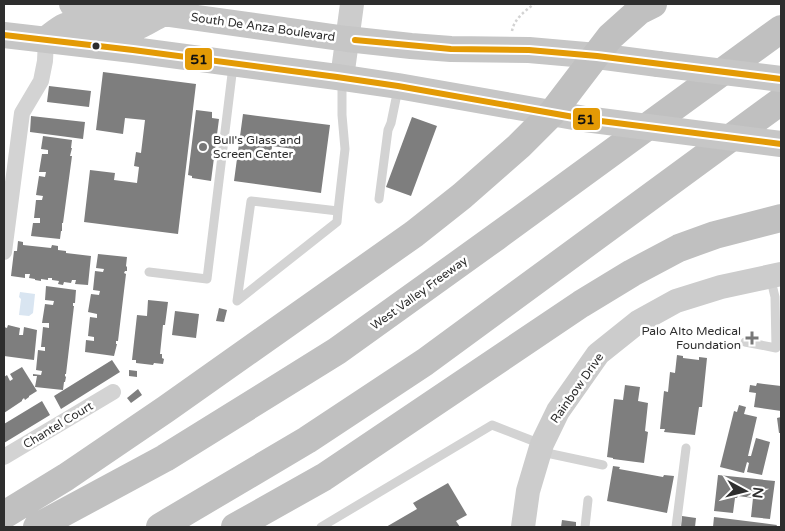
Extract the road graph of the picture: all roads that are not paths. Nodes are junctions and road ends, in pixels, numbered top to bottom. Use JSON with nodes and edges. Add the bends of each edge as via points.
{"nodes":[{"id":1,"x":74,"y":4,"type":"edge"},
{"id":2,"x":352,"y":4,"type":"edge"},
{"id":3,"x":653,"y":4,"type":"edge"},
{"id":4,"x":163,"y":14,"type":"junction"},
{"id":5,"x":781,"y":29,"type":"edge"},
{"id":6,"x":4,"y":37,"type":"edge"},
{"id":7,"x":347,"y":39,"type":"junction"},
{"id":8,"x":46,"y":40,"type":"junction"},
{"id":9,"x":597,"y":56,"type":"junction"},
{"id":10,"x":234,"y":64,"type":"junction"},
{"id":11,"x":342,"y":78,"type":"junction"},
{"id":12,"x":781,"y":79,"type":"edge"},
{"id":13,"x":398,"y":86,"type":"junction"},
{"id":14,"x":781,"y":101,"type":"edge"},
{"id":15,"x":552,"y":113,"type":"junction"},
{"id":16,"x":781,"y":144,"type":"edge"},
{"id":17,"x":379,"y":199,"type":"dead end"},
{"id":18,"x":338,"y":211,"type":"junction"},
{"id":19,"x":781,"y":218,"type":"edge"},
{"id":20,"x":4,"y":252,"type":"edge"},
{"id":21,"x":149,"y":272,"type":"dead end"},
{"id":22,"x":775,"y":275,"type":"edge"},
{"id":23,"x":745,"y":342,"type":"dead end"},
{"id":24,"x":113,"y":392,"type":"dead end"},
{"id":25,"x":540,"y":448,"type":"junction"},
{"id":26,"x":686,"y":448,"type":"dead end"},
{"id":27,"x":4,"y":458,"type":"edge"},
{"id":28,"x":603,"y":465,"type":"dead end"},
{"id":29,"x":588,"y":500,"type":"dead end"},
{"id":30,"x":4,"y":515,"type":"edge"},
{"id":31,"x":37,"y":527,"type":"edge"},
{"id":32,"x":160,"y":527,"type":"edge"},
{"id":33,"x":235,"y":527,"type":"edge"},
{"id":34,"x":322,"y":527,"type":"edge"},
{"id":35,"x":523,"y":527,"type":"edge"},
{"id":36,"x":585,"y":527,"type":"edge"},
{"id":37,"x":676,"y":527,"type":"edge"}],
"edges":[{"from":1,"to":4,"type":"main road","name":"South De Anza Boulevard"},
{"from":2,"to":7,"type":"street"},
{"from":3,"to":9,"type":"highway","via":[[610,37]]},
{"from":4,"to":7,"type":"main road","name":"South De Anza Boulevard"},
{"from":4,"to":8,"type":"main road","via":[[134,28],[75,23]]},
{"from":5,"to":31,"type":"highway","name":"West Valley Freeway","via":[[338,350],[165,458]]},
{"from":6,"to":8,"type":"main road"},
{"from":7,"to":9,"type":"main road","name":"South De Anza Boulevard","via":[[451,49],[505,49]]},
{"from":7,"to":11,"type":"street"},
{"from":8,"to":10,"type":"main road"},
{"from":8,"to":20,"type":"street","via":[[41,81],[22,113]]},
{"from":9,"to":12,"type":"main road","name":"South De Anza Boulevard","bridge":true},
{"from":9,"to":15,"type":"highway"},
{"from":10,"to":11,"type":"main road"},
{"from":10,"to":21,"type":"lane","via":[[206,279]]},
{"from":11,"to":13,"type":"main road"},
{"from":11,"to":18,"type":"lane","via":[[346,150]]},
{"from":13,"to":15,"type":"main road"},
{"from":13,"to":17,"type":"lane","via":[[388,130]]},
{"from":14,"to":32,"type":"highway","via":[[425,362],[307,440]]},
{"from":15,"to":16,"type":"main road","bridge":true},
{"from":15,"to":30,"type":"highway","via":[[462,196],[414,234],[143,425]]},
{"from":18,"to":18,"type":"lane","via":[[337,222],[237,301],[251,201]]},
{"from":19,"to":33,"type":"highway","via":[[679,248],[632,273],[324,477]]},
{"from":22,"to":23,"type":"lane","via":[[776,348]]},
{"from":22,"to":25,"type":"street","name":"Rainbow Drive","via":[[676,301],[638,322],[598,354],[558,411]]},
{"from":24,"to":27,"type":"street","name":"Chantel Court"},
{"from":25,"to":28,"type":"lane"},
{"from":25,"to":34,"type":"lane","via":[[492,425]]},
{"from":25,"to":35,"type":"street","name":"Rainbow Drive","via":[[528,491]]},
{"from":26,"to":37,"type":"lane"},
{"from":29,"to":36,"type":"lane"}]}
